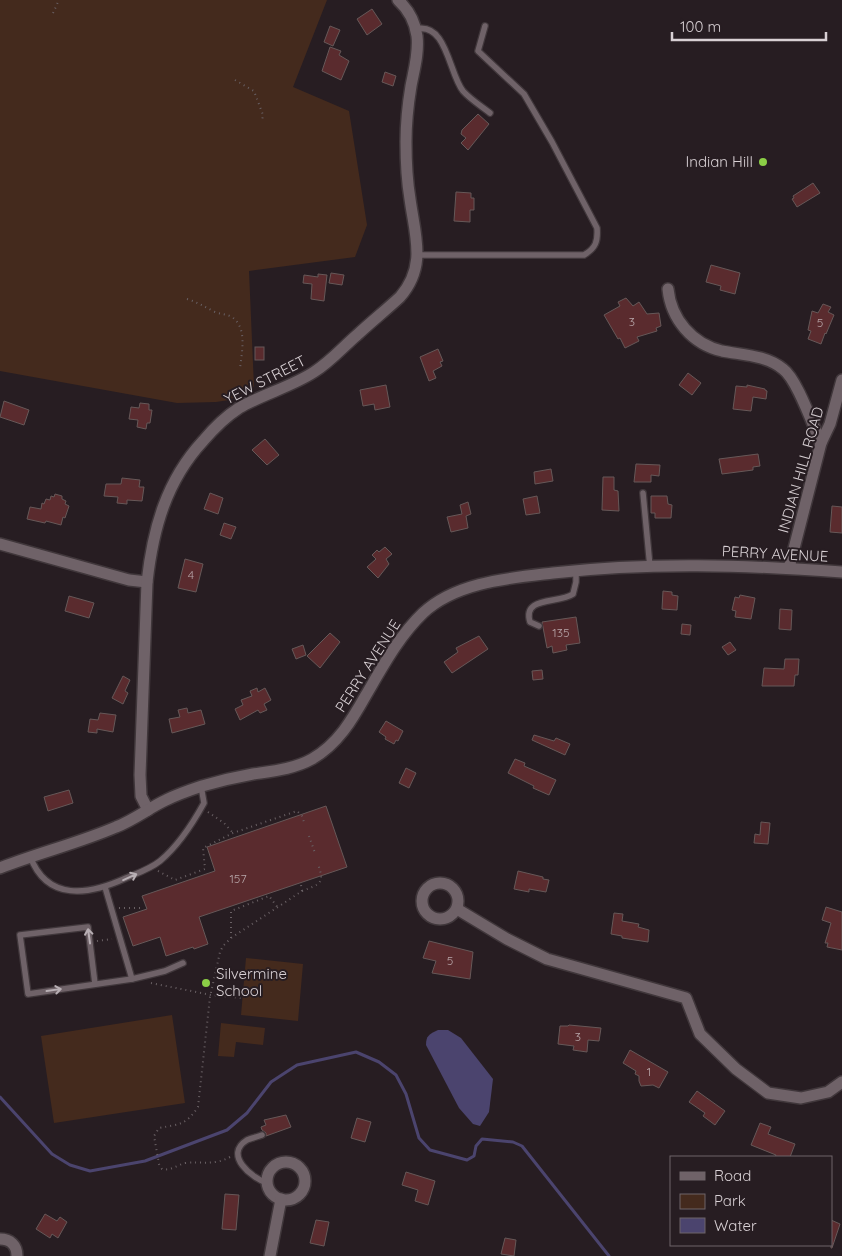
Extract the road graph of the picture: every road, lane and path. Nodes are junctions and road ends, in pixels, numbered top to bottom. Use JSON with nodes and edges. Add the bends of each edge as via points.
{"nodes":[{"id":1,"x":59,"y":0,"type":"edge"},
{"id":2,"x":398,"y":0,"type":"edge"},
{"id":3,"x":53,"y":13,"type":"dead end"},
{"id":4,"x":485,"y":26,"type":"dead end"},
{"id":5,"x":416,"y":29,"type":"junction"},
{"id":6,"x":235,"y":80,"type":"dead end"},
{"id":7,"x":490,"y":113,"type":"dead end"},
{"id":8,"x":262,"y":121,"type":"dead end"},
{"id":9,"x":418,"y":255,"type":"junction"},
{"id":10,"x":668,"y":289,"type":"dead end"},
{"id":11,"x":187,"y":299,"type":"dead end"},
{"id":12,"x":240,"y":370,"type":"dead end"},
{"id":13,"x":842,"y":380,"type":"edge"},
{"id":14,"x":821,"y":443,"type":"junction"},
{"id":15,"x":643,"y":493,"type":"dead end"},
{"id":16,"x":0,"y":544,"type":"edge"},
{"id":17,"x":650,"y":567,"type":"junction"},
{"id":18,"x":789,"y":568,"type":"junction"},
{"id":19,"x":576,"y":571,"type":"junction"},
{"id":20,"x":842,"y":572,"type":"edge"},
{"id":21,"x":147,"y":582,"type":"junction"},
{"id":22,"x":539,"y":626,"type":"dead end"},
{"id":23,"x":201,"y":786,"type":"junction"},
{"id":24,"x":148,"y":810,"type":"junction"},
{"id":25,"x":209,"y":813,"type":"dead end"},
{"id":26,"x":305,"y":825,"type":"dead end"},
{"id":27,"x":233,"y":833,"type":"junction"},
{"id":28,"x":309,"y":836,"type":"dead end"},
{"id":29,"x":315,"y":853,"type":"dead end"},
{"id":30,"x":30,"y":856,"type":"junction"},
{"id":31,"x":318,"y":864,"type":"dead end"},
{"id":32,"x":151,"y":867,"type":"junction"},
{"id":33,"x":0,"y":868,"type":"edge"},
{"id":34,"x":301,"y":885,"type":"dead end"},
{"id":35,"x":105,"y":887,"type":"junction"},
{"id":36,"x":302,"y":891,"type":"junction"},
{"id":37,"x":111,"y":908,"type":"junction"},
{"id":38,"x":142,"y":908,"type":"dead end"},
{"id":39,"x":278,"y":908,"type":"junction"},
{"id":40,"x":457,"y":909,"type":"dead end"},
{"id":41,"x":231,"y":938,"type":"junction"},
{"id":42,"x":183,"y":963,"type":"dead end"},
{"id":43,"x":132,"y":979,"type":"junction"},
{"id":44,"x":150,"y":982,"type":"dead end"},
{"id":45,"x":95,"y":984,"type":"junction"},
{"id":46,"x":211,"y":995,"type":"junction"},
{"id":47,"x":242,"y":998,"type":"dead end"},
{"id":48,"x":842,"y":1082,"type":"edge"},
{"id":49,"x":262,"y":1135,"type":"dead end"},
{"id":50,"x":239,"y":1153,"type":"junction"},
{"id":51,"x":267,"y":1183,"type":"junction"},
{"id":52,"x":280,"y":1199,"type":"junction"},
{"id":53,"x":0,"y":1239,"type":"edge"},
{"id":54,"x":17,"y":1256,"type":"edge"},
{"id":55,"x":270,"y":1256,"type":"edge"}],
"edges":[{"from":1,"to":3,"type":"path"},
{"from":2,"to":5,"type":"street","name":"YEW STREET","via":[[410,13]]},
{"from":4,"to":9,"type":"lane","via":[[478,51],[524,94],[597,228],[598,239],[593,249],[584,255]]},
{"from":5,"to":7,"type":"lane","via":[[424,27],[436,35],[462,90]]},
{"from":5,"to":9,"type":"street","name":"YEW STREET","via":[[417,51],[406,141],[407,180]]},
{"from":6,"to":8,"type":"path","via":[[254,91],[263,115]]},
{"from":9,"to":21,"type":"street","name":"YEW STREET","via":[[412,280],[400,297],[327,363],[233,413],[192,453],[175,478],[162,508]]},
{"from":10,"to":14,"type":"street","via":[[669,303],[687,331],[720,350],[771,361],[785,370]]},
{"from":11,"to":12,"type":"path","via":[[236,320],[242,342]]},
{"from":13,"to":14,"type":"street","name":"INDIAN HILL ROAD","via":[[830,424]]},
{"from":14,"to":18,"type":"street","name":"INDIAN HILL ROAD"},
{"from":15,"to":17,"type":"lane"},
{"from":16,"to":21,"type":"street","via":[[129,580]]},
{"from":17,"to":18,"type":"street","name":"PERRY AVENUE"},
{"from":17,"to":19,"type":"street","name":"PERRY AVENUE"},
{"from":18,"to":20,"type":"street","name":"PERRY AVENUE"},
{"from":19,"to":22,"type":"lane","via":[[573,594],[531,607],[528,612],[530,622]]},
{"from":19,"to":23,"type":"street","name":"PERRY AVENUE","via":[[484,584],[440,600],[422,614],[401,638],[345,730],[325,751],[292,768]]},
{"from":21,"to":24,"type":"street","name":"YEW STREET","via":[[140,775],[141,796]]},
{"from":23,"to":24,"type":"street","name":"PERRY AVENUE"},
{"from":23,"to":32,"type":"lane","via":[[204,799],[200,809],[172,848]]},
{"from":24,"to":30,"type":"street","name":"PERRY AVENUE","via":[[115,828]]},
{"from":25,"to":27,"type":"path"},
{"from":26,"to":27,"type":"path","via":[[297,811]]},
{"from":27,"to":32,"type":"path","via":[[203,848],[205,869],[175,880]]},
{"from":28,"to":29,"type":"path"},
{"from":30,"to":33,"type":"street","name":"PERRY AVENUE"},
{"from":30,"to":35,"type":"lane","via":[[41,877],[57,888],[79,891]]},
{"from":31,"to":36,"type":"path","via":[[321,881]]},
{"from":35,"to":32,"type":"lane","one_way":true},
{"from":34,"to":36,"type":"path"},
{"from":35,"to":37,"type":"lane"},
{"from":36,"to":39,"type":"path"},
{"from":37,"to":38,"type":"path"},
{"from":37,"to":43,"type":"lane"},
{"from":39,"to":41,"type":"path"},
{"from":39,"to":41,"type":"path","via":[[269,896],[231,911]]},
{"from":40,"to":48,"type":"street","via":[[547,959],[686,998],[700,1034],[768,1094],[801,1098],[828,1092]]},
{"from":41,"to":46,"type":"path","via":[[220,952]]},
{"from":42,"to":43,"type":"lane"},
{"from":43,"to":45,"type":"lane"},
{"from":44,"to":46,"type":"path"},
{"from":45,"to":45,"type":"lane","one_way":true,"via":[[88,927],[20,936],[28,994]]},
{"from":46,"to":47,"type":"path"},
{"from":46,"to":50,"type":"path","via":[[198,1107],[190,1120],[159,1128],[154,1141],[159,1164],[166,1170],[186,1163],[220,1163]]},
{"from":49,"to":50,"type":"lane","via":[[247,1140]]},
{"from":50,"to":51,"type":"lane","via":[[247,1172]]},
{"from":51,"to":52,"type":"street","via":[[271,1193]]},
{"from":51,"to":52,"type":"street","via":[[270,1171],[280,1163],[293,1164],[302,1172],[304,1184],[298,1195]]},
{"from":52,"to":55,"type":"street"},
{"from":53,"to":54,"type":"street","via":[[12,1243]]}]}
